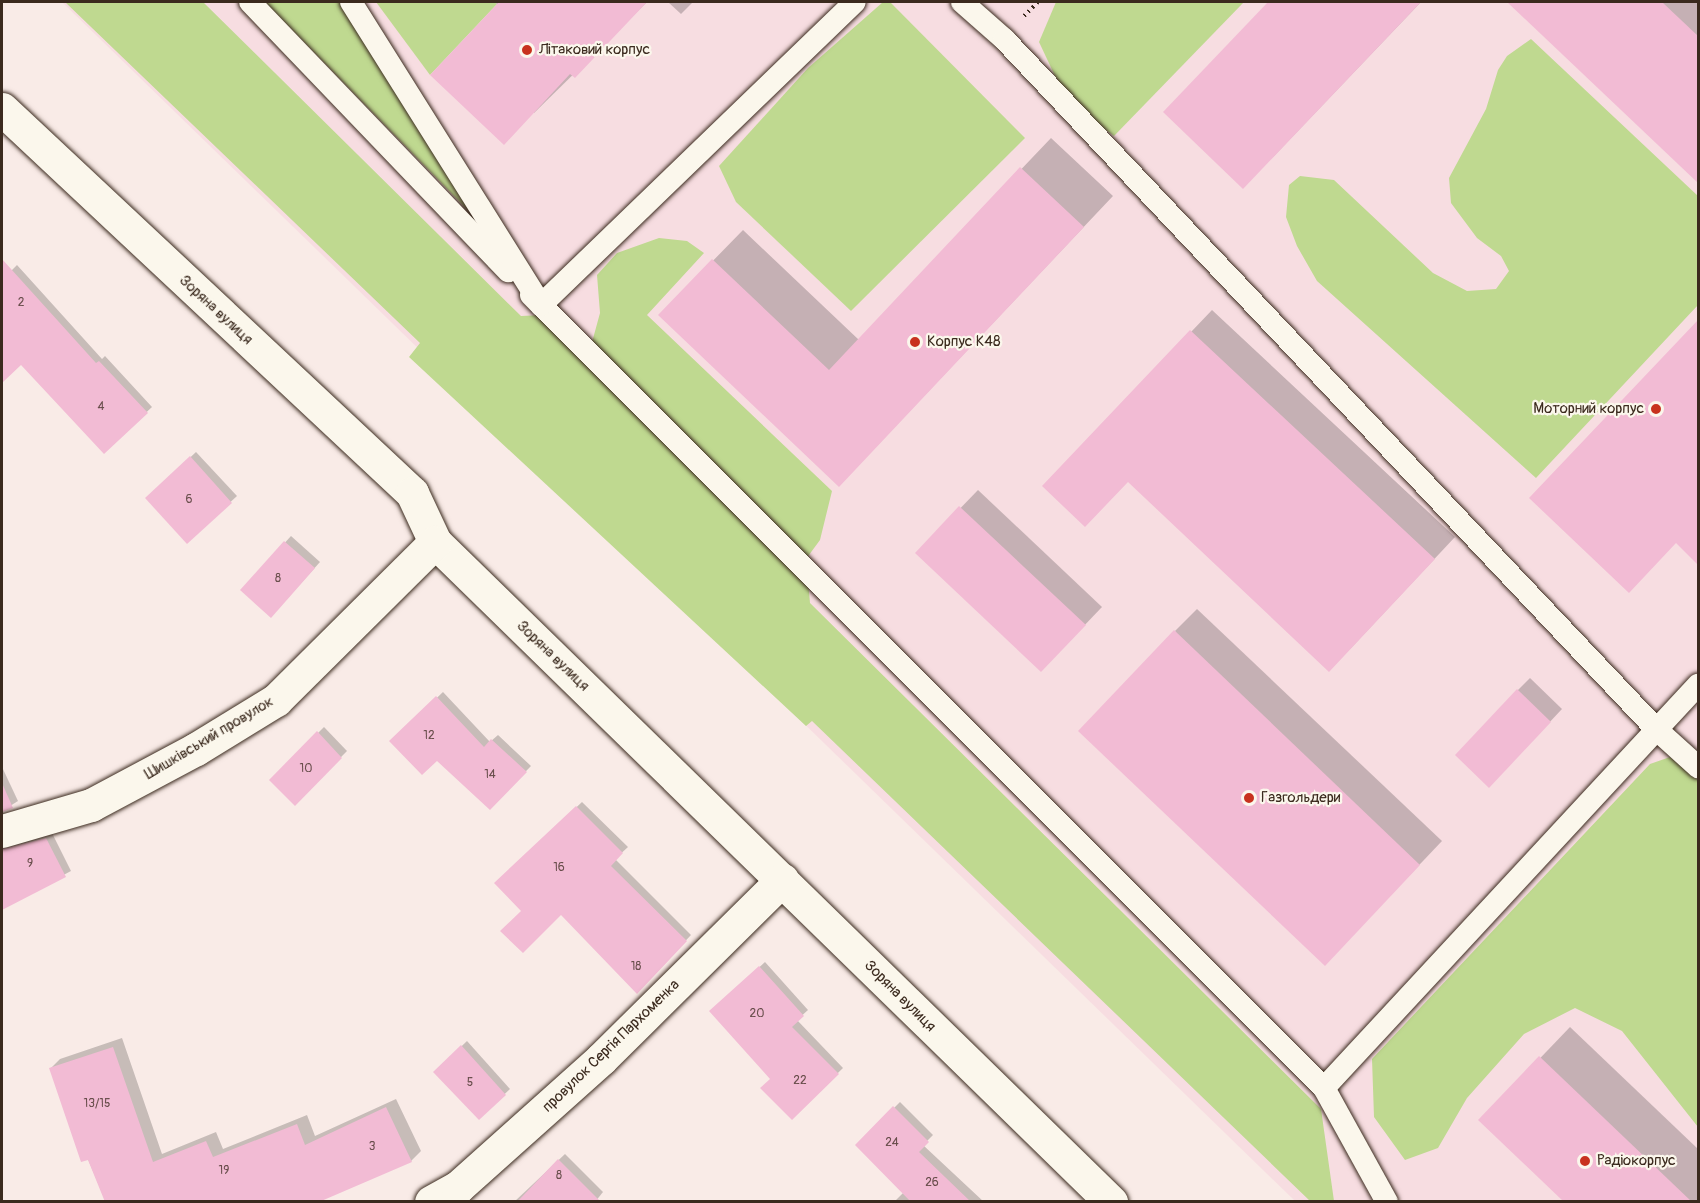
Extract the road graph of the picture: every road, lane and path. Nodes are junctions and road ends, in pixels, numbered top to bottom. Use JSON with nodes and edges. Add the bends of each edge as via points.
{"nodes":[{"id":1,"x":250,"y":2,"type":"edge"},
{"id":2,"x":351,"y":2,"type":"edge"},
{"id":3,"x":855,"y":2,"type":"edge"},
{"id":4,"x":962,"y":2,"type":"edge"},
{"id":5,"x":2,"y":109,"type":"edge"},
{"id":6,"x":541,"y":305,"type":"junction"},
{"id":7,"x":435,"y":542,"type":"junction"},
{"id":8,"x":1698,"y":685,"type":"edge"},
{"id":9,"x":1656,"y":729,"type":"junction"},
{"id":10,"x":1698,"y":767,"type":"edge"},
{"id":11,"x":2,"y":831,"type":"edge"},
{"id":12,"x":782,"y":880,"type":"junction"},
{"id":13,"x":1324,"y":1088,"type":"junction"},
{"id":14,"x":431,"y":1202,"type":"edge"},
{"id":15,"x":1111,"y":1202,"type":"edge"},
{"id":16,"x":1387,"y":1202,"type":"edge"}],
"edges":[{"from":1,"to":6,"type":"lane"},
{"from":2,"to":6,"type":"lane"},
{"from":3,"to":6,"type":"lane"},
{"from":4,"to":9,"type":"lane","via":[[1004,39]]},
{"from":5,"to":7,"type":"street","name":"Зоряна вулиця","via":[[412,493]]},
{"from":6,"to":13,"type":"lane"},
{"from":7,"to":11,"type":"street","name":"Шишківський провулок","via":[[276,700],[196,749],[91,805]]},
{"from":7,"to":12,"type":"street","name":"Зоряна вулиця"},
{"from":8,"to":9,"type":"lane"},
{"from":9,"to":10,"type":"lane"},
{"from":9,"to":13,"type":"lane"},
{"from":12,"to":14,"type":"street","name":"провулок Сергія Пархоменка","via":[[601,1059],[458,1187]]},
{"from":12,"to":15,"type":"street","name":"Зоряна вулиця"},
{"from":13,"to":16,"type":"lane"}]}
